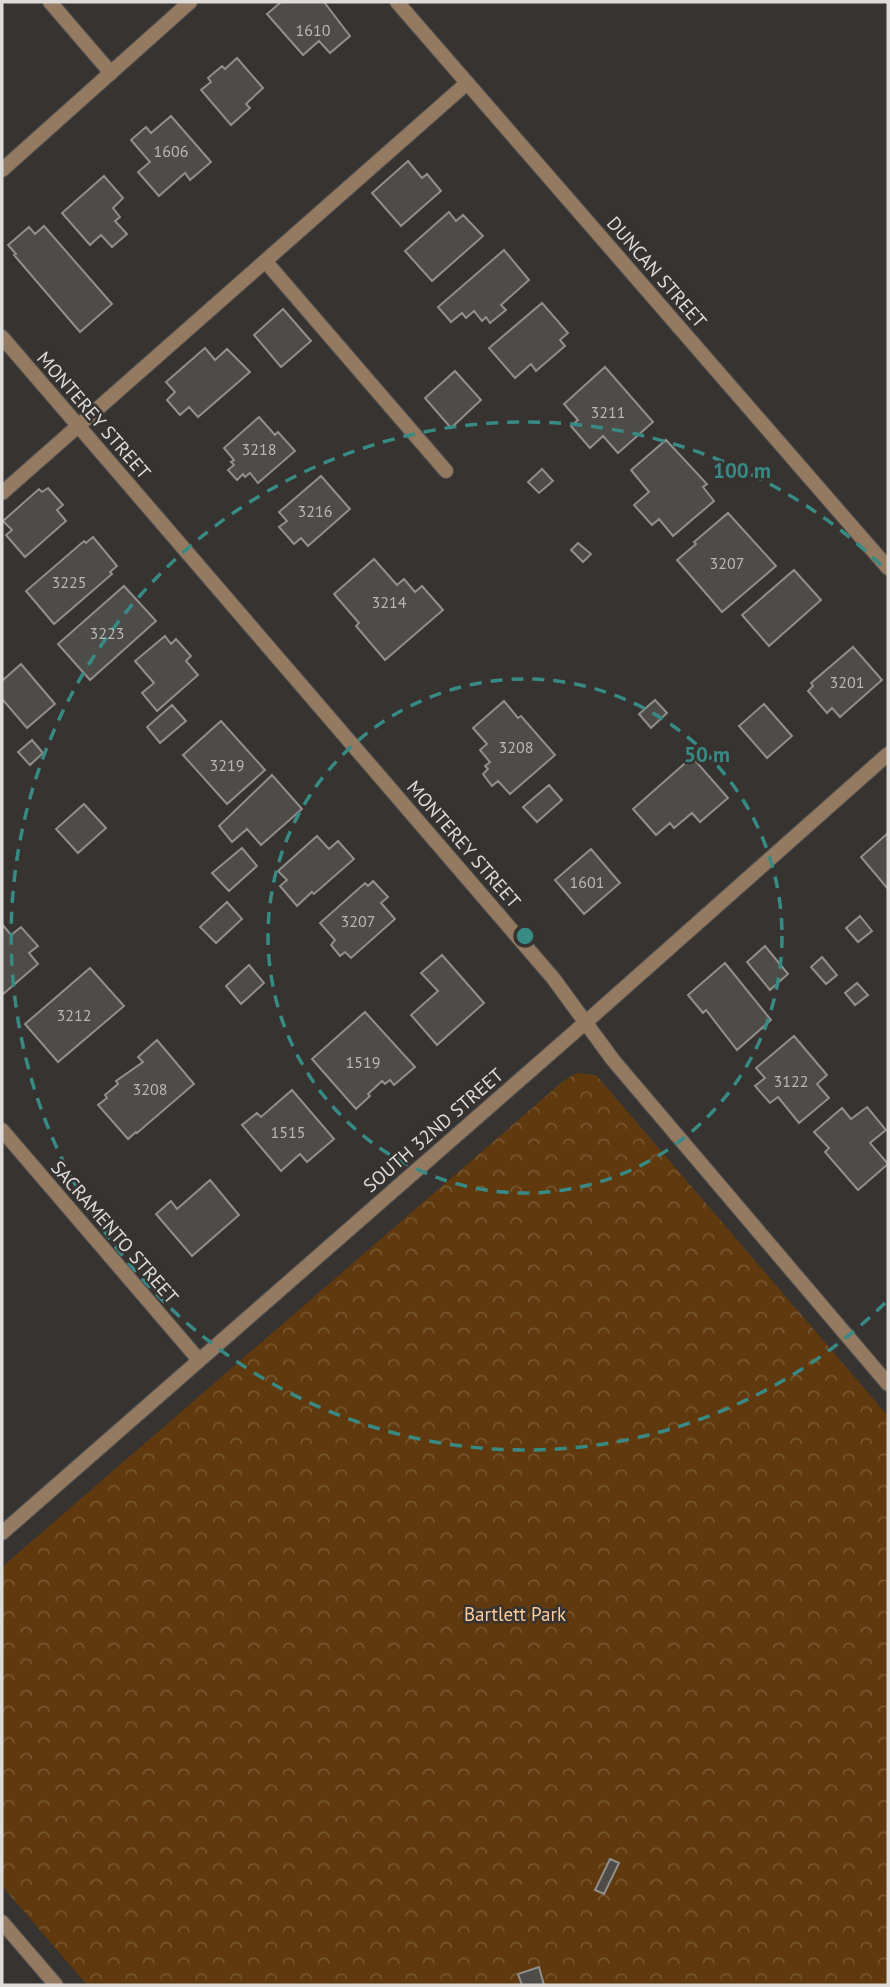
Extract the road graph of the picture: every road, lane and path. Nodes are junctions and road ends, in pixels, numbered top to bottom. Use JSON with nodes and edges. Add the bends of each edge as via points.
{"nodes":[{"id":1,"x":50,"y":2,"type":"edge"},
{"id":2,"x":190,"y":2,"type":"edge"},
{"id":3,"x":397,"y":2,"type":"edge"},
{"id":4,"x":111,"y":73,"type":"junction"},
{"id":5,"x":467,"y":83,"type":"junction"},
{"id":6,"x":2,"y":170,"type":"edge"},
{"id":7,"x":266,"y":262,"type":"junction"},
{"id":8,"x":2,"y":337,"type":"edge"},
{"id":9,"x":78,"y":425,"type":"junction"},
{"id":10,"x":446,"y":471,"type":"dead end"},
{"id":11,"x":2,"y":493,"type":"edge"},
{"id":12,"x":888,"y":568,"type":"edge"},
{"id":13,"x":888,"y":754,"type":"edge"},
{"id":14,"x":586,"y":1022,"type":"junction"},
{"id":15,"x":2,"y":1129,"type":"edge"},
{"id":16,"x":199,"y":1360,"type":"junction"},
{"id":17,"x":888,"y":1384,"type":"edge"},
{"id":18,"x":2,"y":1532,"type":"edge"},
{"id":19,"x":2,"y":1922,"type":"edge"},
{"id":20,"x":56,"y":1985,"type":"edge"}],
"edges":[{"from":1,"to":4,"type":"street"},
{"from":2,"to":4,"type":"street"},
{"from":3,"to":5,"type":"street","name":"DUNCAN STREET"},
{"from":4,"to":6,"type":"street"},
{"from":5,"to":7,"type":"street"},
{"from":5,"to":12,"type":"street","name":"DUNCAN STREET"},
{"from":7,"to":9,"type":"street"},
{"from":7,"to":10,"type":"street"},
{"from":8,"to":9,"type":"street","name":"MONTEREY STREET"},
{"from":9,"to":11,"type":"street"},
{"from":9,"to":14,"type":"street","name":"MONTEREY STREET"},
{"from":13,"to":14,"type":"street","name":"SOUTH 32ND STREET"},
{"from":14,"to":16,"type":"street","name":"SOUTH 32ND STREET"},
{"from":14,"to":17,"type":"street","name":"MONTEREY STREET","via":[[613,1060]]},
{"from":15,"to":16,"type":"street","name":"SACRAMENTO STREET"},
{"from":16,"to":18,"type":"street","name":"SOUTH 32ND STREET"},
{"from":19,"to":20,"type":"street"}]}
